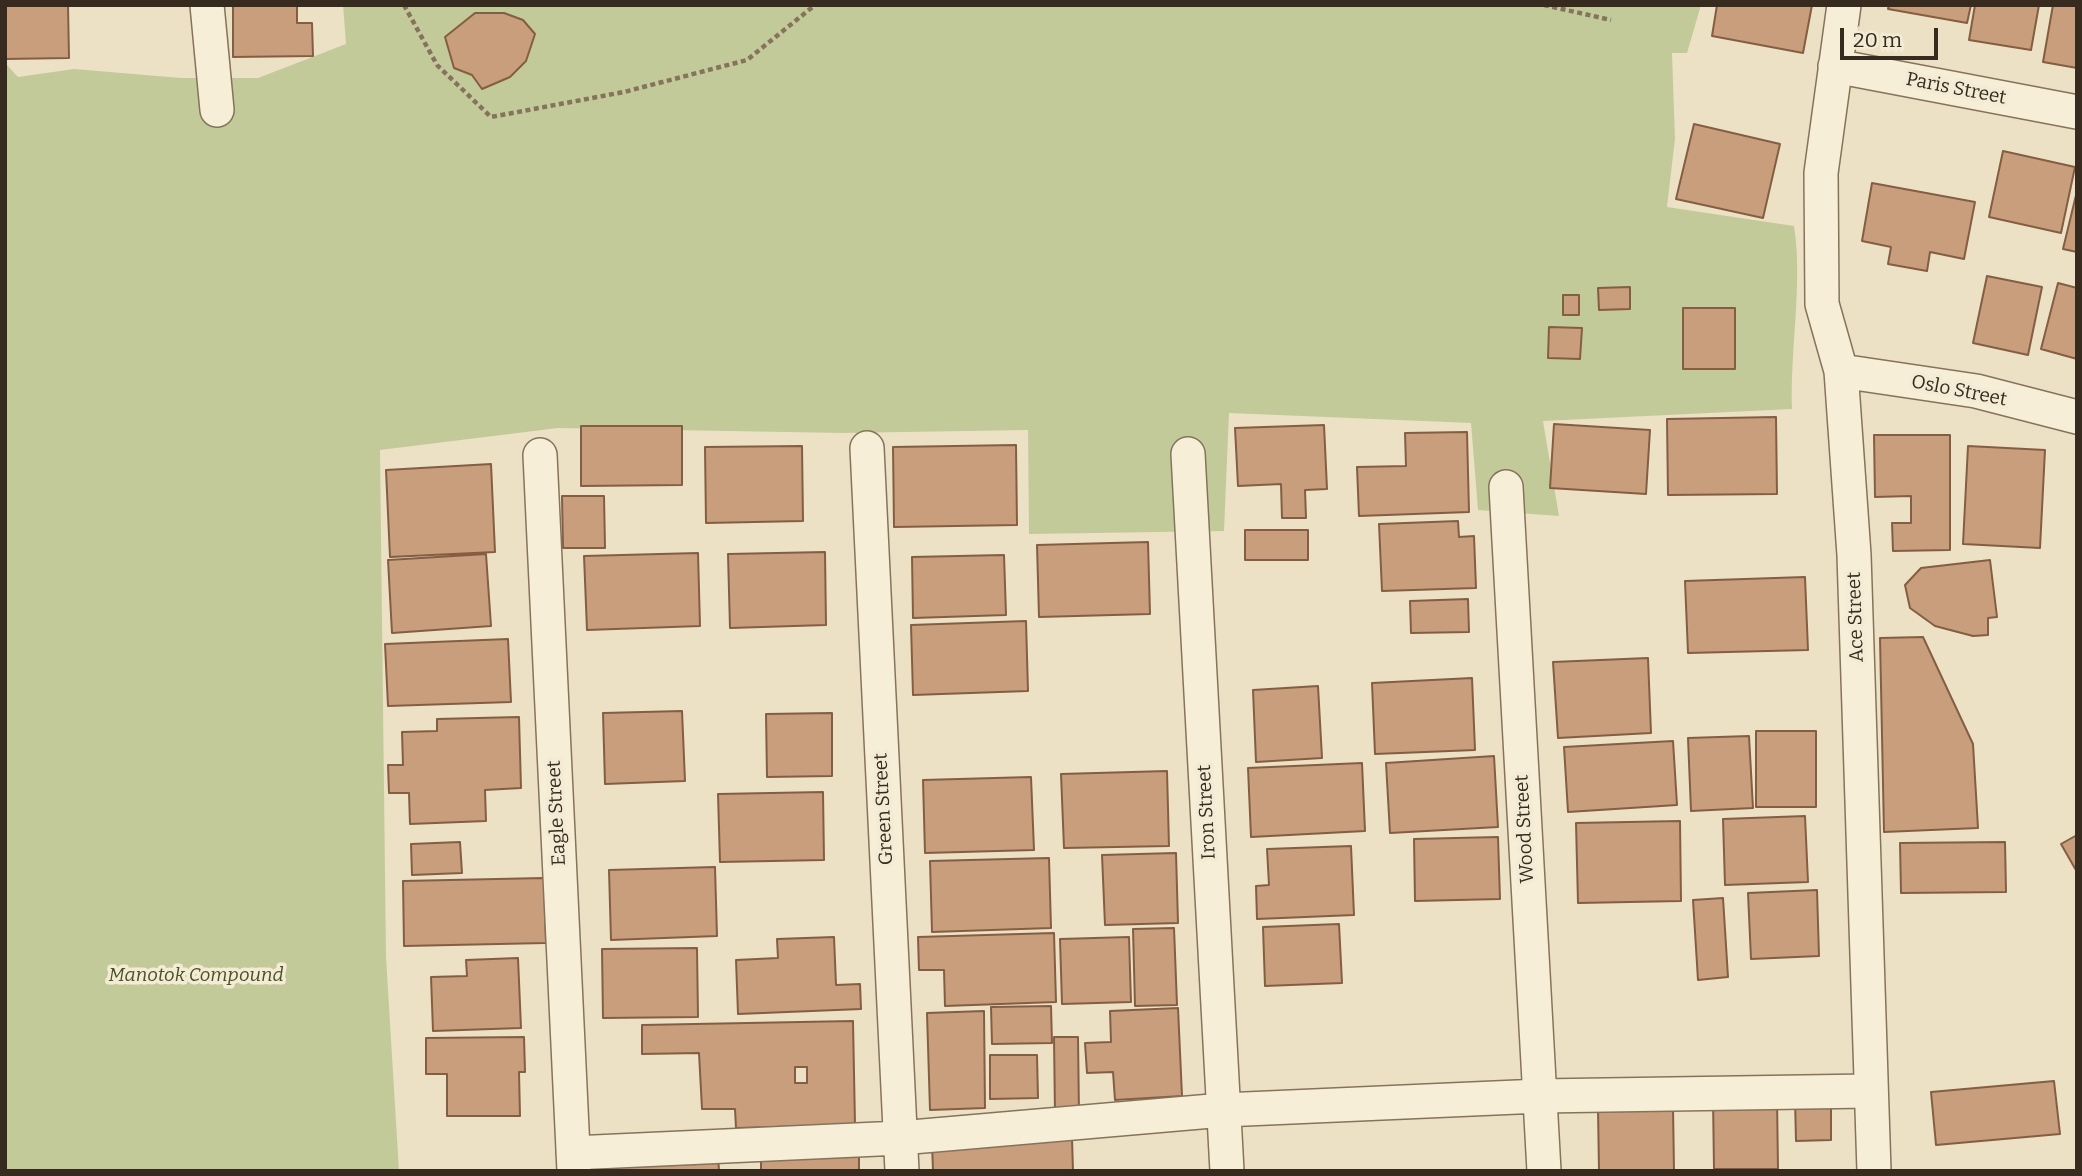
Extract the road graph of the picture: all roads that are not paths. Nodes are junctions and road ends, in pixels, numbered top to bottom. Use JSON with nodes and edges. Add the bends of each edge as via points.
{"nodes":[{"id":1,"x":207,"y":5,"type":"edge"},
{"id":2,"x":1844,"y":5,"type":"edge"},
{"id":3,"x":1835,"y":66,"type":"junction"},
{"id":4,"x":217,"y":110,"type":"dead end"},
{"id":5,"x":2077,"y":112,"type":"edge"},
{"id":6,"x":1841,"y":370,"type":"junction"},
{"id":7,"x":2077,"y":417,"type":"edge"},
{"id":8,"x":867,"y":448,"type":"dead end"},
{"id":9,"x":1188,"y":454,"type":"dead end"},
{"id":10,"x":540,"y":455,"type":"dead end"},
{"id":11,"x":1506,"y":487,"type":"dead end"},
{"id":12,"x":1869,"y":1091,"type":"junction"},
{"id":13,"x":1540,"y":1096,"type":"junction"},
{"id":14,"x":1223,"y":1110,"type":"junction"},
{"id":15,"x":901,"y":1155,"type":"edge"},
{"id":16,"x":573,"y":1162,"type":"edge"},
{"id":17,"x":1227,"y":1171,"type":"edge"},
{"id":18,"x":1544,"y":1171,"type":"edge"},
{"id":19,"x":1874,"y":1171,"type":"edge"}],
"edges":[{"from":1,"to":4,"type":"street"},
{"from":2,"to":3,"type":"street","name":"Ace Street"},
{"from":3,"to":5,"type":"street","name":"Paris Street"},
{"from":3,"to":6,"type":"street","name":"Ace Street","via":[[1822,173],[1822,304]]},
{"from":6,"to":7,"type":"street","name":"Oslo Street","via":[[1976,391]]},
{"from":6,"to":12,"type":"street","name":"Ace Street","via":[[1861,739]]},
{"from":8,"to":15,"type":"street","name":"Green Street"},
{"from":9,"to":14,"type":"street","name":"Iron Street"},
{"from":10,"to":16,"type":"street","name":"Eagle Street"},
{"from":11,"to":13,"type":"street","name":"Wood Street"},
{"from":12,"to":13,"type":"street"},
{"from":12,"to":19,"type":"street","name":"Ace Street"},
{"from":13,"to":14,"type":"street"},
{"from":13,"to":18,"type":"street","name":"Wood Street"},
{"from":14,"to":15,"type":"street"},
{"from":14,"to":17,"type":"street","name":"Iron Street"},
{"from":15,"to":16,"type":"street"}]}
